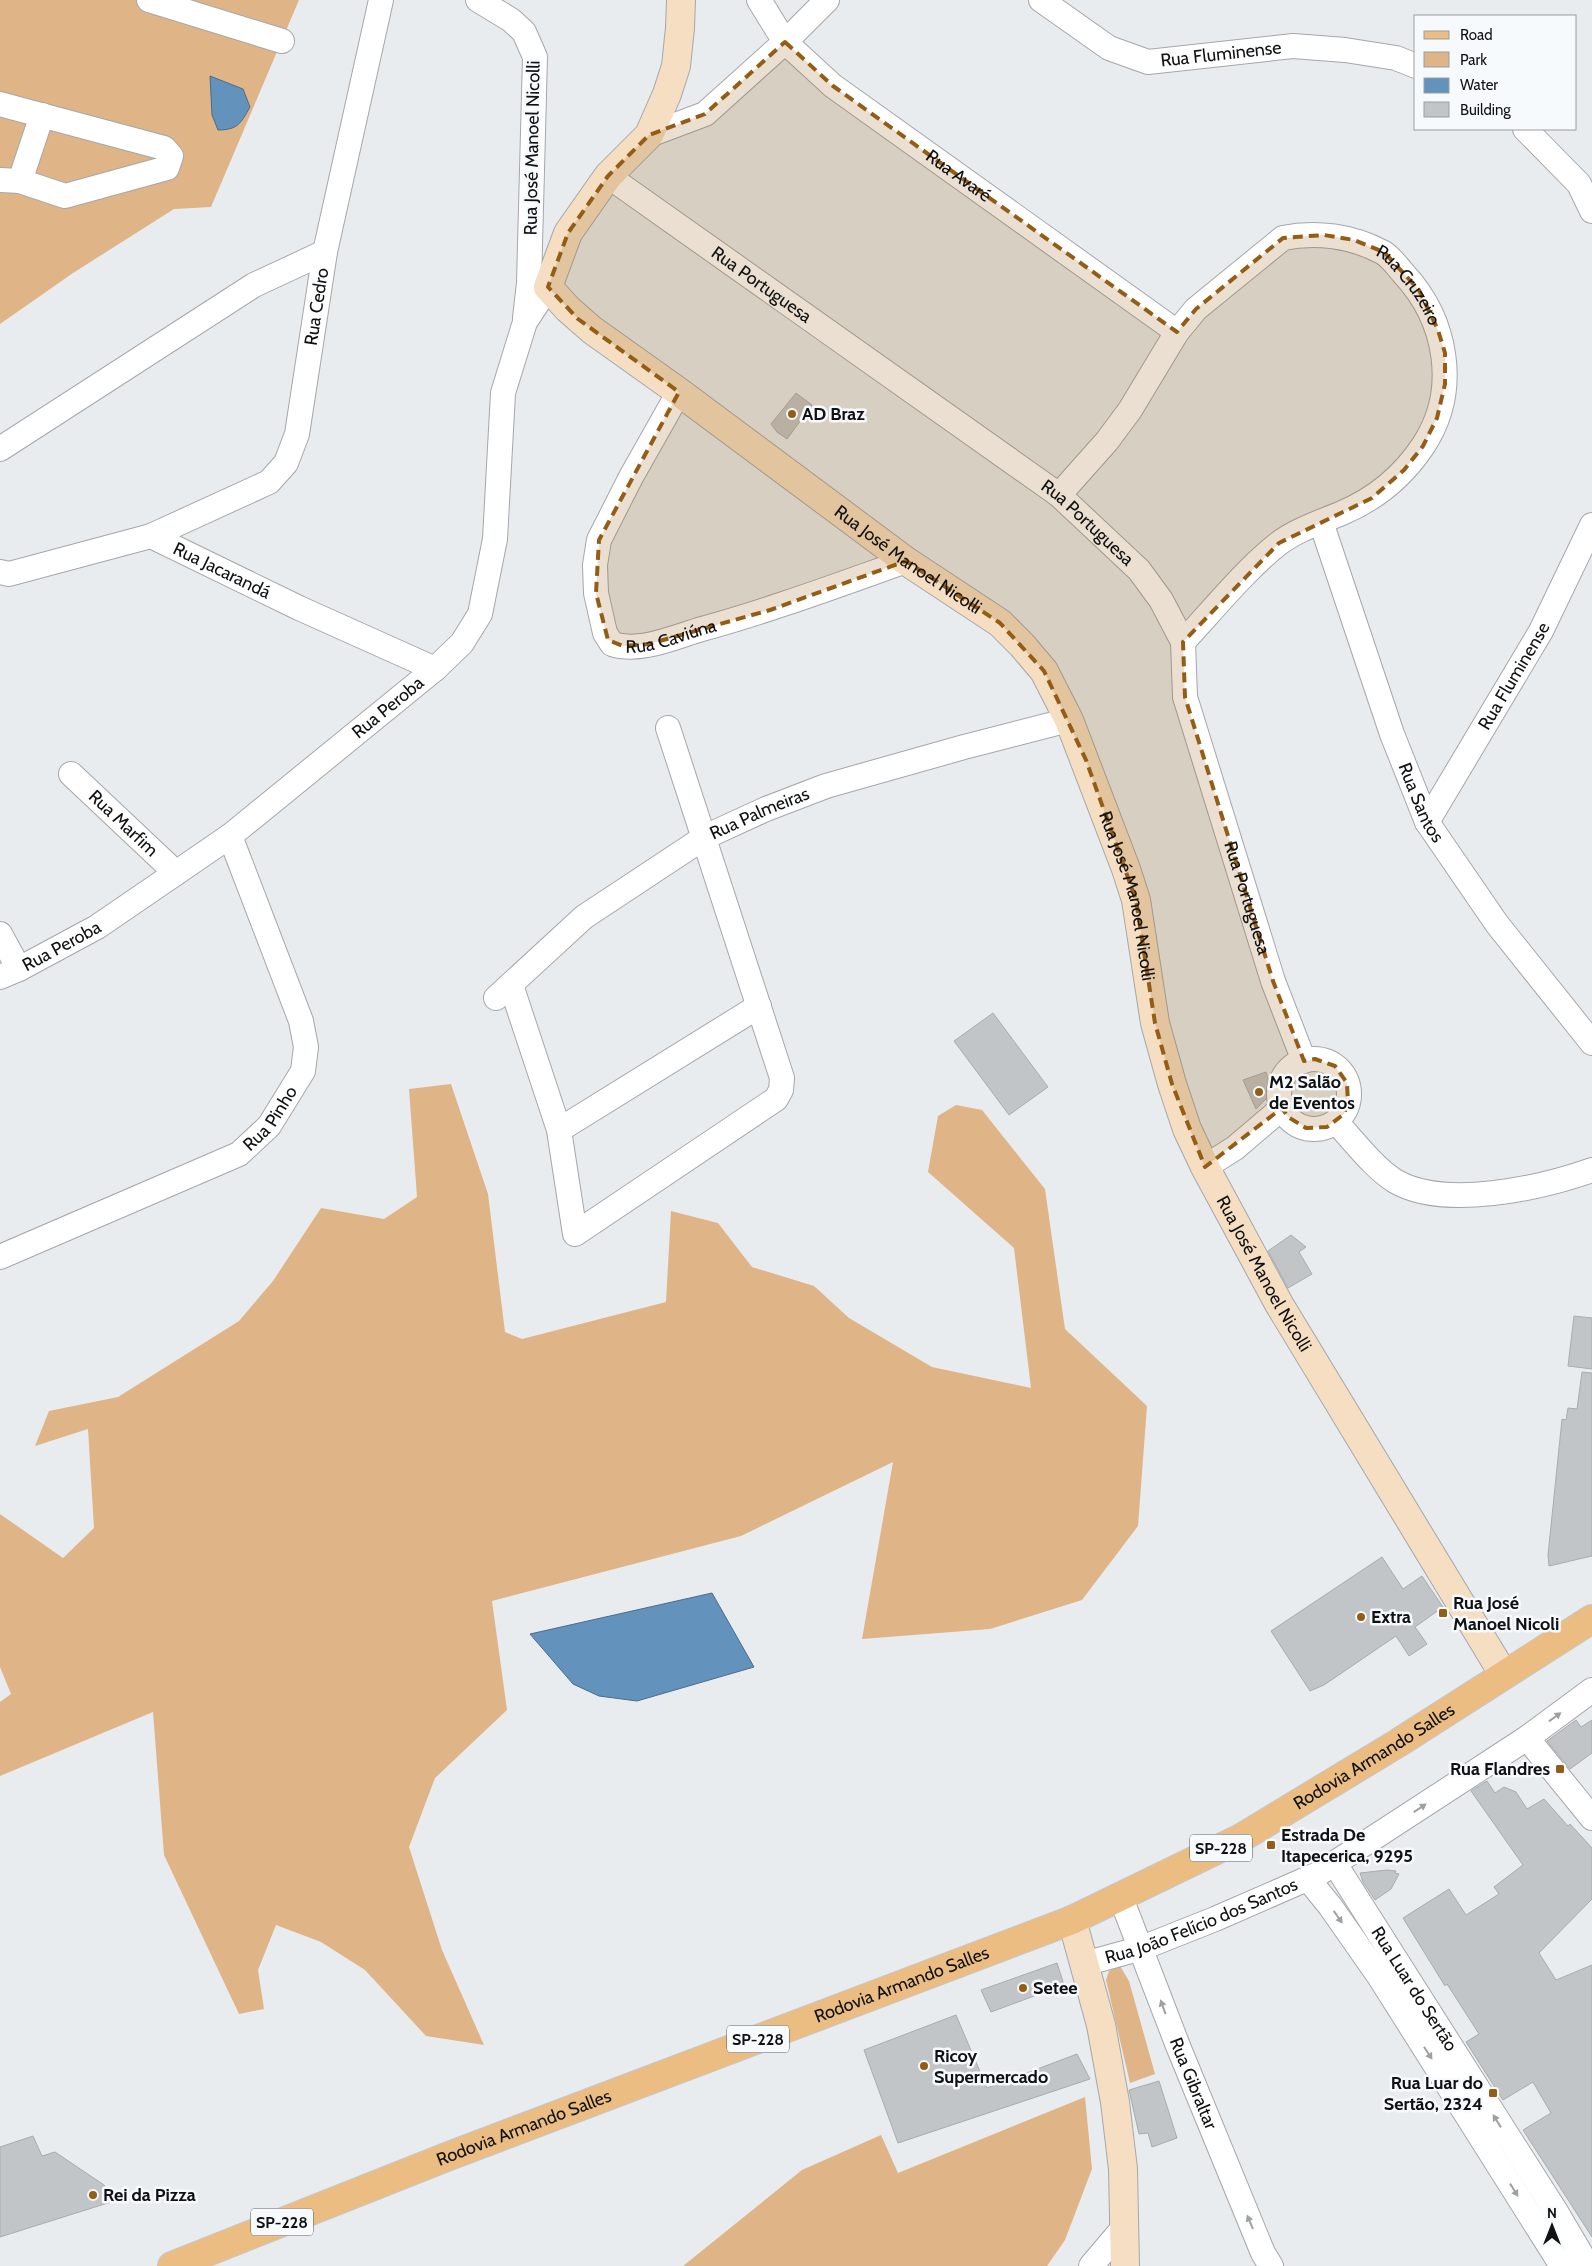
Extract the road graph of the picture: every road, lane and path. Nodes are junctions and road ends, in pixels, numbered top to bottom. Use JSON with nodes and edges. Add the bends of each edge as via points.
{"nodes":[{"id":1,"x":149,"y":0,"type":"edge"},
{"id":2,"x":381,"y":0,"type":"edge"},
{"id":3,"x":478,"y":0,"type":"edge"},
{"id":4,"x":681,"y":0,"type":"edge"},
{"id":5,"x":759,"y":0,"type":"edge"},
{"id":6,"x":827,"y":0,"type":"edge"},
{"id":7,"x":1041,"y":0,"type":"edge"},
{"id":8,"x":282,"y":41,"type":"dead end"},
{"id":9,"x":785,"y":42,"type":"junction"},
{"id":10,"x":1414,"y":65,"type":"edge"},
{"id":11,"x":0,"y":104,"type":"edge"},
{"id":12,"x":42,"y":115,"type":"junction"},
{"id":13,"x":1527,"y":130,"type":"edge"},
{"id":14,"x":649,"y":135,"type":"junction"},
{"id":15,"x":608,"y":176,"type":"junction"},
{"id":16,"x":10,"y":180,"type":"edge"},
{"id":17,"x":1592,"y":210,"type":"edge"},
{"id":18,"x":325,"y":252,"type":"junction"},
{"id":19,"x":548,"y":286,"type":"junction"},
{"id":20,"x":525,"y":322,"type":"junction"},
{"id":21,"x":1177,"y":332,"type":"junction"},
{"id":22,"x":679,"y":392,"type":"junction"},
{"id":23,"x":0,"y":449,"type":"edge"},
{"id":24,"x":1059,"y":495,"type":"junction"},
{"id":25,"x":1321,"y":522,"type":"junction"},
{"id":26,"x":1592,"y":525,"type":"edge"},
{"id":27,"x":151,"y":536,"type":"junction"},
{"id":28,"x":906,"y":561,"type":"junction"},
{"id":29,"x":0,"y":572,"type":"edge"},
{"id":30,"x":1183,"y":642,"type":"junction"},
{"id":31,"x":435,"y":669,"type":"junction"},
{"id":32,"x":1069,"y":720,"type":"junction"},
{"id":33,"x":668,"y":728,"type":"dead end"},
{"id":34,"x":71,"y":774,"type":"dead end"},
{"id":35,"x":1427,"y":822,"type":"junction"},
{"id":36,"x":230,"y":836,"type":"junction"},
{"id":37,"x":705,"y":837,"type":"junction"},
{"id":38,"x":176,"y":873,"type":"junction"},
{"id":39,"x":0,"y":934,"type":"edge"},
{"id":40,"x":9,"y":973,"type":"edge"},
{"id":41,"x":759,"y":1006,"type":"junction"},
{"id":42,"x":1592,"y":1043,"type":"edge"},
{"id":43,"x":1304,"y":1061,"type":"junction"},
{"id":44,"x":1282,"y":1108,"type":"junction"},
{"id":45,"x":1336,"y":1122,"type":"junction"},
{"id":46,"x":559,"y":1130,"type":"junction"},
{"id":47,"x":1205,"y":1167,"type":"junction"},
{"id":48,"x":1592,"y":1170,"type":"edge"},
{"id":49,"x":0,"y":1257,"type":"edge"},
{"id":50,"x":1592,"y":1619,"type":"edge"},
{"id":51,"x":1504,"y":1675,"type":"junction"},
{"id":52,"x":1592,"y":1690,"type":"edge"},
{"id":53,"x":1527,"y":1738,"type":"junction"},
{"id":54,"x":1592,"y":1818,"type":"edge"},
{"id":55,"x":1336,"y":1864,"type":"junction"},
{"id":56,"x":1308,"y":1879,"type":"junction"},
{"id":57,"x":1121,"y":1898,"type":"junction"},
{"id":58,"x":1072,"y":1920,"type":"junction"},
{"id":59,"x":1142,"y":1948,"type":"junction"},
{"id":60,"x":1084,"y":1964,"type":"junction"},
{"id":61,"x":1418,"y":2017,"type":"junction"},
{"id":62,"x":1126,"y":2226,"type":"junction"},
{"id":63,"x":172,"y":2266,"type":"edge"},
{"id":64,"x":1091,"y":2266,"type":"edge"},
{"id":65,"x":1125,"y":2266,"type":"edge"},
{"id":66,"x":1271,"y":2266,"type":"edge"},
{"id":67,"x":1562,"y":2266,"type":"edge"},
{"id":68,"x":1588,"y":2266,"type":"edge"}],
"edges":[{"from":1,"to":8,"type":"street"},
{"from":2,"to":18,"type":"street","name":"Rua Cedro"},
{"from":3,"to":20,"type":"street","name":"Rua José Manoel Nicolli","via":[[524,32],[535,57],[529,283]]},
{"from":4,"to":14,"type":"main road","via":[[676,66]]},
{"from":5,"to":9,"type":"street","name":"Rua Avaré"},
{"from":6,"to":9,"type":"street"},
{"from":7,"to":10,"type":"street","name":"Rua Fluminense","via":[[1109,48],[1148,62],[1293,46],[1345,50],[1388,57]]},
{"from":9,"to":14,"type":"street","via":[[705,114]]},
{"from":9,"to":21,"type":"street","name":"Rua Avaré","via":[[833,86]]},
{"from":11,"to":12,"type":"street"},
{"from":12,"to":16,"type":"street"},
{"from":12,"to":16,"type":"street","via":[[164,148],[171,156],[167,168],[65,196]]},
{"from":13,"to":17,"type":"street","via":[[1579,184]]},
{"from":14,"to":15,"type":"main road"},
{"from":15,"to":19,"type":"main road","via":[[568,233]]},
{"from":15,"to":24,"type":"street","name":"Rua Portuguesa"},
{"from":18,"to":23,"type":"street","via":[[254,285]]},
{"from":18,"to":27,"type":"street","name":"Rua Cedro","via":[[297,434],[286,463],[269,482]]},
{"from":19,"to":20,"type":"street","name":"Rua Peroba"},
{"from":19,"to":22,"type":"main road","name":"Rua José Manoel Nicolli","via":[[578,319]]},
{"from":20,"to":31,"type":"street","name":"Rua Peroba","via":[[503,393],[495,539],[480,614],[462,644]]},
{"from":21,"to":24,"type":"street","name":"Rua Cruzeiro","via":[[1130,410]]},
{"from":21,"to":25,"type":"street","name":"Rua Cruzeiro","via":[[1196,309],[1270,247],[1295,235],[1354,240],[1384,252],[1419,290],[1445,353],[1445,384],[1436,418],[1423,446],[1399,476],[1372,498]]},
{"from":22,"to":28,"type":"main road","name":"Rua José Manoel Nicolli"},
{"from":22,"to":28,"type":"street","name":"Rua Caviúna","via":[[599,540],[595,564],[596,593],[605,633],[612,644],[643,645],[687,634],[770,610]]},
{"from":24,"to":30,"type":"street","name":"Rua Portuguesa","via":[[1139,570],[1161,600]]},
{"from":25,"to":30,"type":"street","name":"Rua Cruzeiro","via":[[1279,543]]},
{"from":25,"to":35,"type":"street","name":"Rua Santos","via":[[1392,734]]},
{"from":26,"to":35,"type":"street","name":"Rua Fluminense","via":[[1541,631]]},
{"from":27,"to":29,"type":"street","name":"Rua Jacarandá","via":[[9,574]]},
{"from":27,"to":31,"type":"street","name":"Rua Jacarandá"},
{"from":28,"to":32,"type":"main road","name":"Rua José Manoel Nicolli","via":[[1000,623],[1044,671]]},
{"from":30,"to":43,"type":"street","name":"Rua Portuguesa","via":[[1185,697],[1273,981]]},
{"from":31,"to":36,"type":"street","name":"Rua Peroba"},
{"from":32,"to":37,"type":"street","name":"Rua Palmeiras","via":[[826,786]]},
{"from":32,"to":47,"type":"main road","name":"Rua José Manoel Nicolli","via":[[1136,900],[1159,1036],[1184,1120]]},
{"from":33,"to":37,"type":"street"},
{"from":34,"to":38,"type":"street","name":"Rua Marfim"},
{"from":35,"to":42,"type":"street","name":"Rua Santos","via":[[1497,924]]},
{"from":36,"to":38,"type":"street","name":"Rua Peroba"},
{"from":36,"to":49,"type":"street","name":"Rua Pinho","via":[[301,1021],[306,1047],[303,1071],[268,1126],[239,1154]]},
{"from":37,"to":41,"type":"street"},
{"from":37,"to":46,"type":"street","name":"Rua Palmeiras","via":[[584,917],[503,991]]},
{"from":38,"to":40,"type":"street","name":"Rua Peroba","via":[[97,927]]},
{"from":39,"to":40,"type":"street"},
{"from":41,"to":46,"type":"street"},
{"from":41,"to":46,"type":"street","via":[[782,1078],[776,1099],[575,1234]]},
{"from":43,"to":44,"type":"street","via":[[1285,1074],[1279,1097]]},
{"from":43,"to":45,"type":"street","via":[[1325,1061],[1335,1066],[1345,1078],[1348,1104]]},
{"from":44,"to":45,"type":"street","via":[[1292,1121],[1306,1128],[1327,1127]]},
{"from":44,"to":47,"type":"street","via":[[1235,1148]]},
{"from":45,"to":48,"type":"street","via":[[1396,1181],[1439,1195],[1468,1196],[1496,1192]]},
{"from":47,"to":51,"type":"main road","name":"Rua José Manoel Nicolli","via":[[1279,1304]]},
{"from":50,"to":51,"type":"main road","name":"Rodovia Armando Salles","number":"SP-228"},
{"from":51,"to":57,"type":"main road","name":"Rodovia Armando Salles","number":"SP-228","via":[[1241,1838]]},
{"from":53,"to":52,"type":"street","name":"Rua João Felício dos Santos","one_way":true},
{"from":53,"to":54,"type":"street"},
{"from":55,"to":53,"type":"street","name":"Rua João Felício dos Santos","one_way":true},
{"from":55,"to":56,"type":"street","name":"Rua João Felício dos Santos"},
{"from":55,"to":61,"type":"street","name":"Rua Luar do Sertão"},
{"from":56,"to":59,"type":"street","name":"Rua João Felício dos Santos"},
{"from":56,"to":61,"type":"street","name":"Rua Luar do Sertão","one_way":true},
{"from":57,"to":58,"type":"main road","name":"Rodovia Armando Salles","number":"SP-228"},
{"from":57,"to":59,"type":"street","name":"Rua Gibraltar"},
{"from":58,"to":60,"type":"main road"},
{"from":58,"to":63,"type":"main road","name":"Rodovia Armando Salles","number":"SP-228","via":[[449,2156]]},
{"from":59,"to":60,"type":"street","name":"Rua João Felício dos Santos"},
{"from":66,"to":59,"type":"street","name":"Rua Gibraltar","one_way":true,"via":[[1226,2167]]},
{"from":60,"to":62,"type":"main road","via":[[1101,2025],[1115,2102]]},
{"from":61,"to":67,"type":"street","name":"Rua Luar do Sertão","one_way":true},
{"from":68,"to":61,"type":"street","name":"Rua Luar do Sertão","one_way":true,"via":[[1558,2215]]},
{"from":62,"to":64,"type":"street"},
{"from":62,"to":65,"type":"main road"}]}
